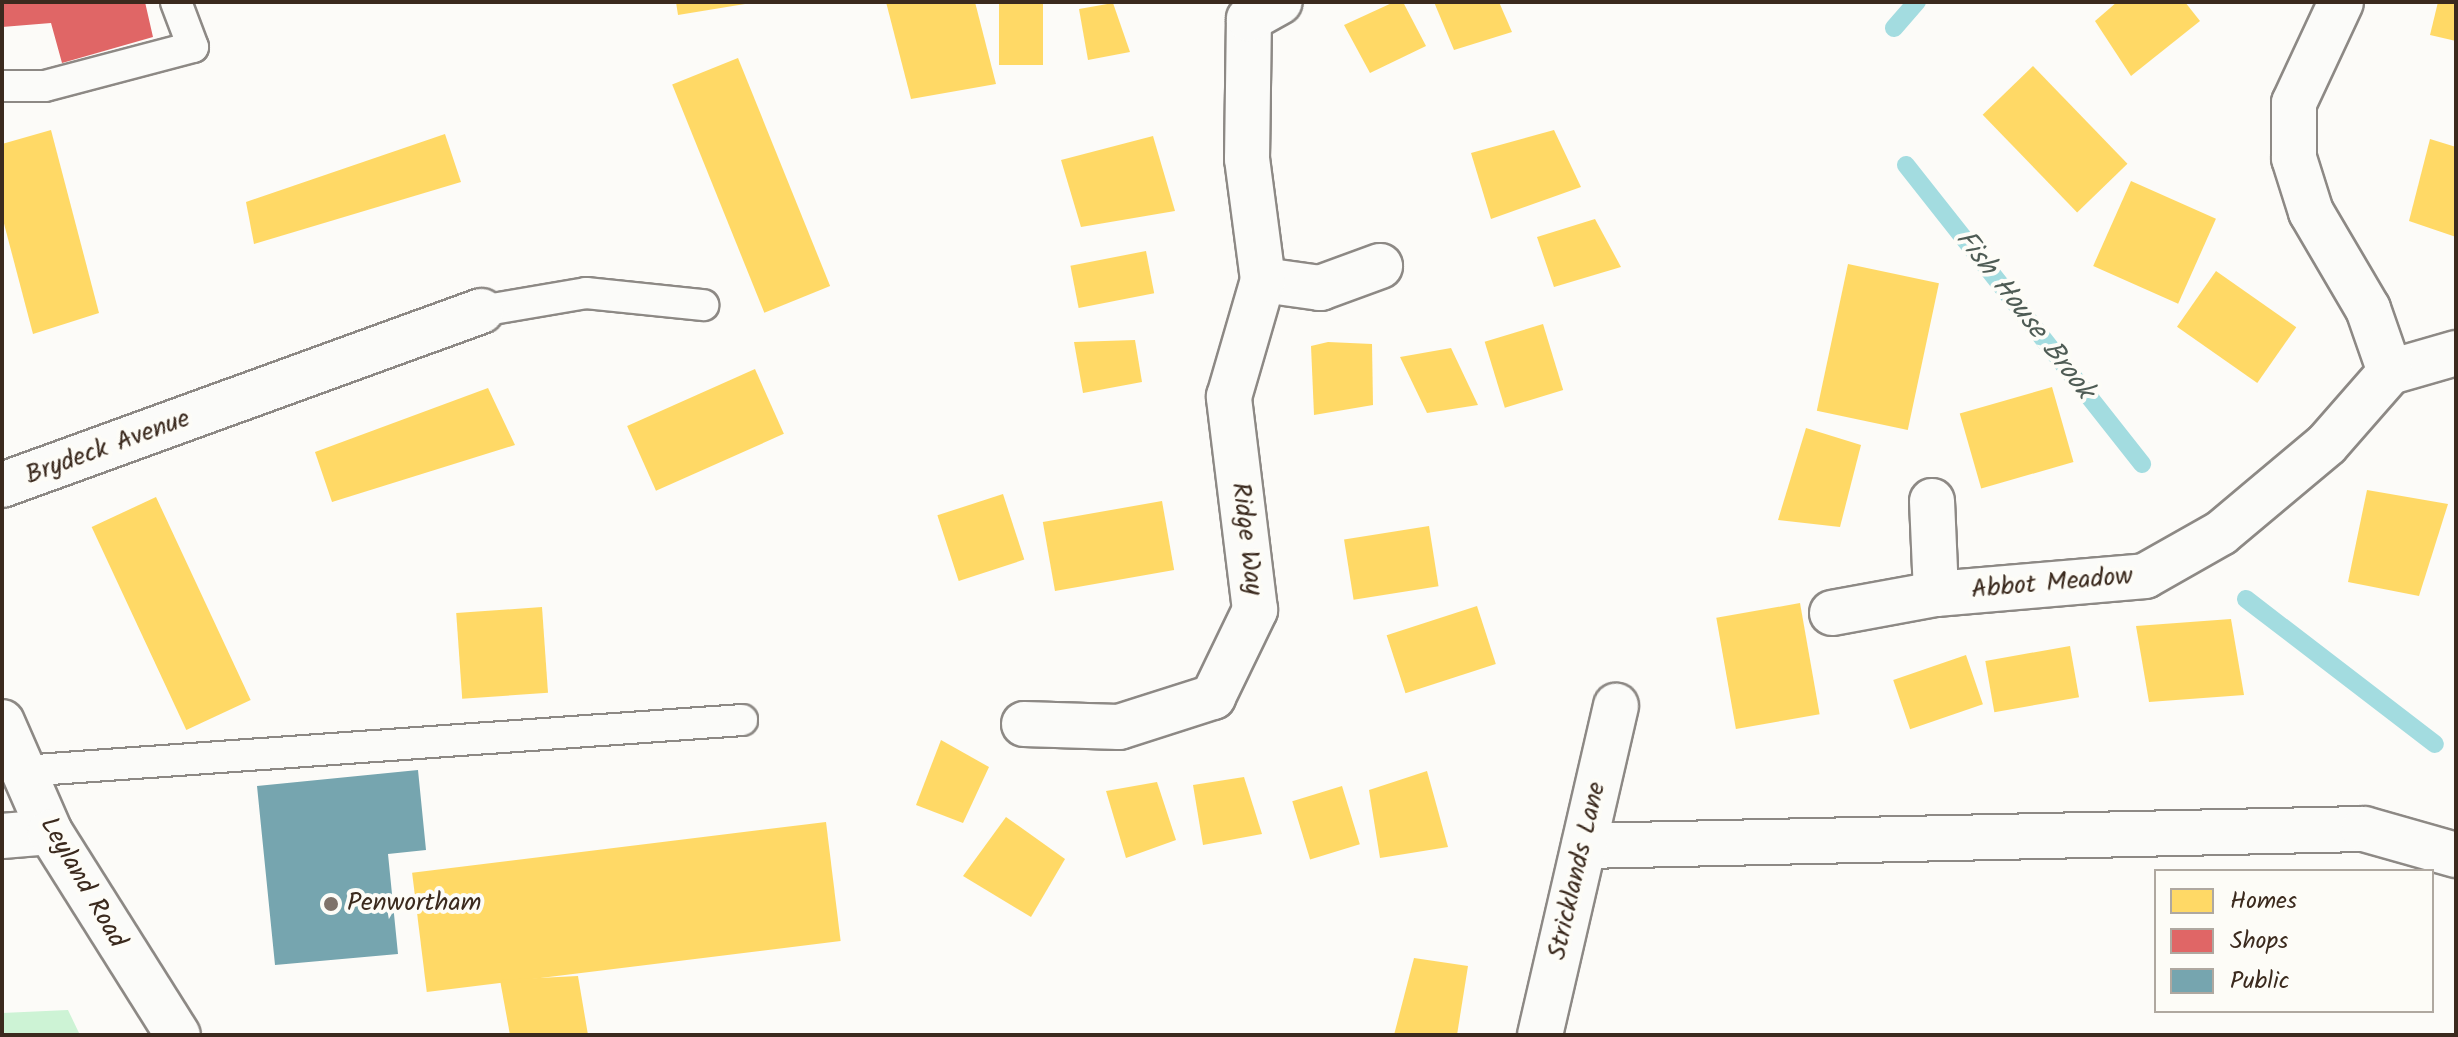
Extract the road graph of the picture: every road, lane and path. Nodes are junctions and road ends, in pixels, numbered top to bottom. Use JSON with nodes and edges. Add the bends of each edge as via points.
{"nodes":[{"id":1,"x":176,"y":2,"type":"edge"},
{"id":2,"x":2341,"y":2,"type":"edge"},
{"id":3,"x":1252,"y":8,"type":"edge"},
{"id":4,"x":2,"y":86,"type":"edge"},
{"id":5,"x":1380,"y":266,"type":"dead end"},
{"id":6,"x":1263,"y":280,"type":"junction"},
{"id":7,"x":703,"y":305,"type":"dead end"},
{"id":8,"x":481,"y":311,"type":"joint"},
{"id":9,"x":2456,"y":353,"type":"edge"},
{"id":10,"x":2390,"y":372,"type":"junction"},
{"id":11,"x":2,"y":485,"type":"edge"},
{"id":12,"x":1932,"y":501,"type":"dead end"},
{"id":13,"x":1936,"y":594,"type":"junction"},
{"id":14,"x":1832,"y":613,"type":"dead end"},
{"id":15,"x":1616,"y":706,"type":"dead end"},
{"id":16,"x":742,"y":720,"type":"dead end"},
{"id":17,"x":2,"y":722,"type":"edge"},
{"id":18,"x":1024,"y":724,"type":"dead end"},
{"id":19,"x":22,"y":771,"type":"junction"},
{"id":20,"x":50,"y":832,"type":"junction"},
{"id":21,"x":2,"y":836,"type":"edge"},
{"id":22,"x":1584,"y":846,"type":"junction"},
{"id":23,"x":2456,"y":855,"type":"edge"},
{"id":24,"x":178,"y":1035,"type":"edge"},
{"id":25,"x":1540,"y":1035,"type":"edge"}],
"edges":[{"from":1,"to":4,"type":"lane","via":[[193,47],[45,86]]},
{"from":2,"to":10,"type":"street","via":[[2294,103],[2294,158],[2311,212],[2368,309]]},
{"from":3,"to":6,"type":"street","name":"Ridge Way","via":[[1247,159]]},
{"from":5,"to":6,"type":"street","via":[[1320,288]]},
{"from":6,"to":18,"type":"street","name":"Ridge Way","via":[[1229,397],[1255,610],[1213,697],[1119,727]]},
{"from":7,"to":8,"type":"lane","via":[[586,293]]},
{"from":8,"to":11,"type":"street","name":"Brydeck Avenue"},
{"from":9,"to":10,"type":"street"},
{"from":10,"to":13,"type":"street","name":"Abbot Meadow","via":[[2327,444],[2233,523],[2145,576]]},
{"from":12,"to":13,"type":"street"},
{"from":13,"to":14,"type":"street","name":"Abbot Meadow"},
{"from":15,"to":22,"type":"street","name":"Stricklands Lane"},
{"from":16,"to":19,"type":"lane"},
{"from":17,"to":19,"type":"street","name":"Leyland Road"},
{"from":19,"to":20,"type":"street","name":"Leyland Road"},
{"from":20,"to":21,"type":"street"},
{"from":20,"to":24,"type":"street","name":"Leyland Road"},
{"from":22,"to":23,"type":"street","via":[[2364,829]]},
{"from":22,"to":25,"type":"street","name":"Stricklands Lane"}]}
